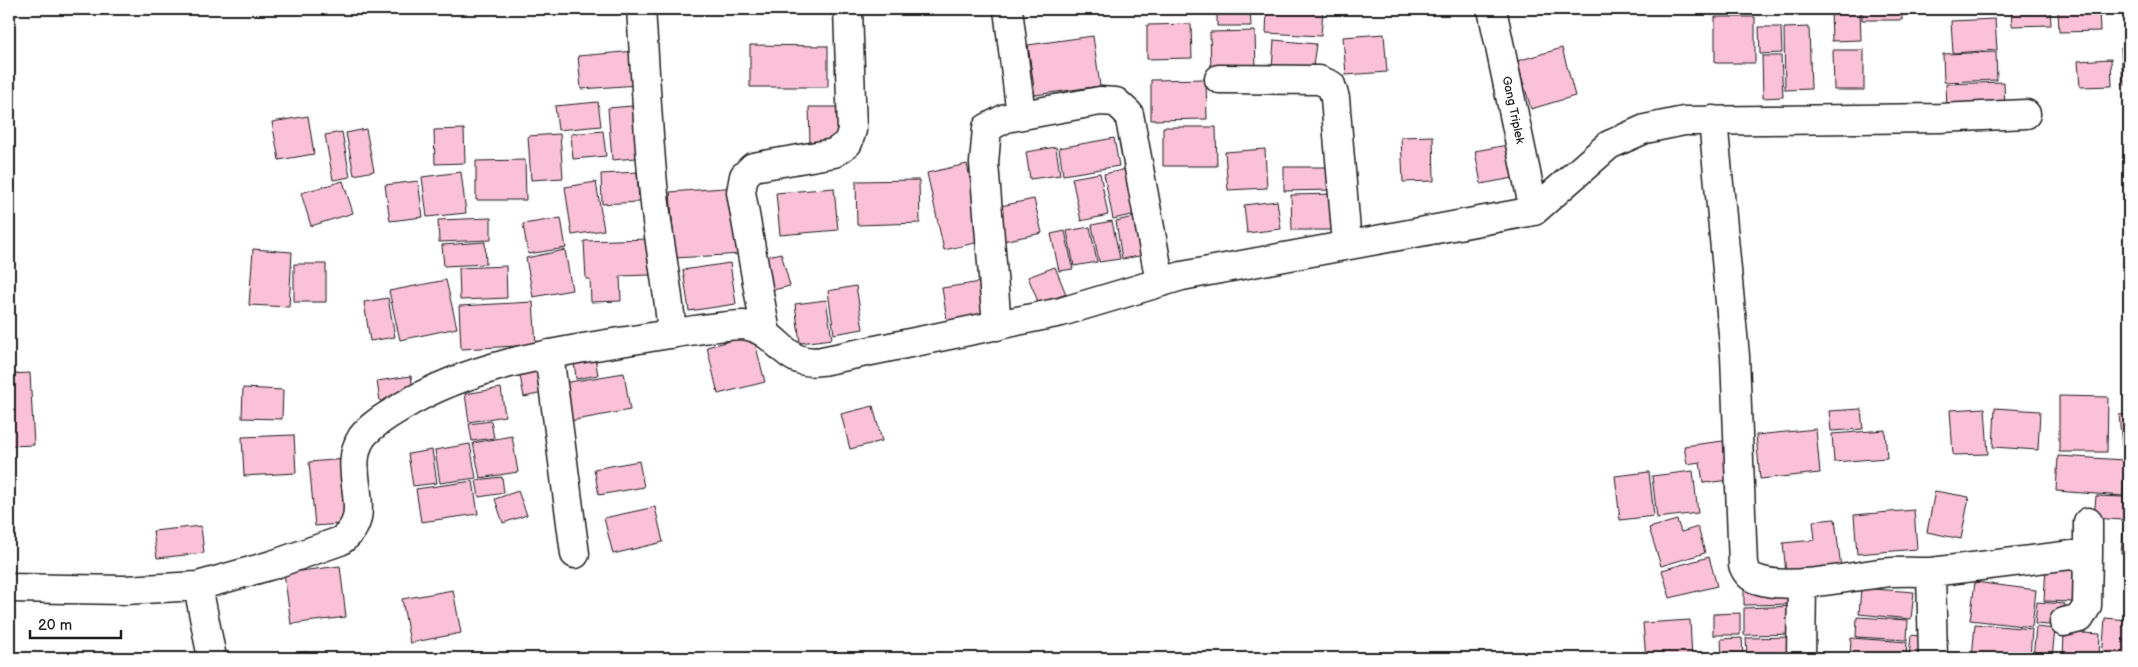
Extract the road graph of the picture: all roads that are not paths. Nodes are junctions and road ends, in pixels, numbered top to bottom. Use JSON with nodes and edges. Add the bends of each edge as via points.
{"nodes":[{"id":1,"x":641,"y":9,"type":"edge"},
{"id":2,"x":848,"y":9,"type":"edge"},
{"id":3,"x":1008,"y":9,"type":"edge"},
{"id":4,"x":1492,"y":9,"type":"edge"},
{"id":5,"x":1219,"y":79,"type":"dead end"},
{"id":6,"x":2026,"y":114,"type":"dead end"},
{"id":7,"x":1021,"y":115,"type":"junction"},
{"id":8,"x":1713,"y":120,"type":"junction"},
{"id":9,"x":1534,"y":211,"type":"junction"},
{"id":10,"x":1348,"y":244,"type":"junction"},
{"id":11,"x":1160,"y":282,"type":"junction"},
{"id":12,"x":996,"y":326,"type":"junction"},
{"id":13,"x":766,"y":333,"type":"junction"},
{"id":14,"x":672,"y":334,"type":"junction"},
{"id":15,"x":549,"y":354,"type":"junction"},
{"id":16,"x":2088,"y":522,"type":"dead end"},
{"id":17,"x":2088,"y":553,"type":"junction"},
{"id":18,"x":575,"y":554,"type":"dead end"},
{"id":19,"x":1931,"y":572,"type":"junction"},
{"id":20,"x":1802,"y":583,"type":"junction"},
{"id":21,"x":198,"y":586,"type":"junction"},
{"id":22,"x":9,"y":588,"type":"edge"},
{"id":23,"x":2064,"y":622,"type":"dead end"},
{"id":24,"x":212,"y":658,"type":"edge"},
{"id":25,"x":1801,"y":658,"type":"edge"},
{"id":26,"x":1933,"y":658,"type":"edge"}],
"edges":[{"from":1,"to":14,"type":"street","via":[[651,159]]},
{"from":2,"to":13,"type":"street","via":[[852,130],[848,143],[834,153],[752,167],[744,176],[741,192]]},
{"from":3,"to":7,"type":"street"},
{"from":4,"to":9,"type":"street","name":"Gang Triplek"},
{"from":5,"to":10,"type":"street","via":[[1319,80],[1331,85],[1335,98]]},
{"from":6,"to":8,"type":"street"},
{"from":7,"to":11,"type":"street","via":[[1100,101],[1116,102],[1129,114]]},
{"from":7,"to":12,"type":"street","via":[[1006,118],[987,128],[984,163]]},
{"from":8,"to":9,"type":"street","via":[[1684,121],[1645,129],[1609,145]]},
{"from":8,"to":20,"type":"street","via":[[1735,356],[1743,565],[1745,572],[1757,580]]},
{"from":9,"to":10,"type":"street"},
{"from":10,"to":11,"type":"street"},
{"from":11,"to":12,"type":"street","via":[[1061,312]]},
{"from":12,"to":13,"type":"street","via":[[811,362],[799,360],[783,350]]},
{"from":13,"to":14,"type":"street","via":[[744,324]]},
{"from":14,"to":15,"type":"street"},
{"from":15,"to":18,"type":"street"},
{"from":15,"to":21,"type":"street","via":[[472,373],[410,402],[374,425],[355,451],[359,516],[348,536],[272,565]]},
{"from":16,"to":17,"type":"street"},
{"from":17,"to":19,"type":"street"},
{"from":17,"to":23,"type":"street","via":[[2087,606],[2080,618]]},
{"from":19,"to":20,"type":"street","via":[[1884,573]]},
{"from":19,"to":26,"type":"street"},
{"from":20,"to":25,"type":"street"},
{"from":21,"to":22,"type":"street","via":[[126,590]]},
{"from":21,"to":24,"type":"street"}]}
